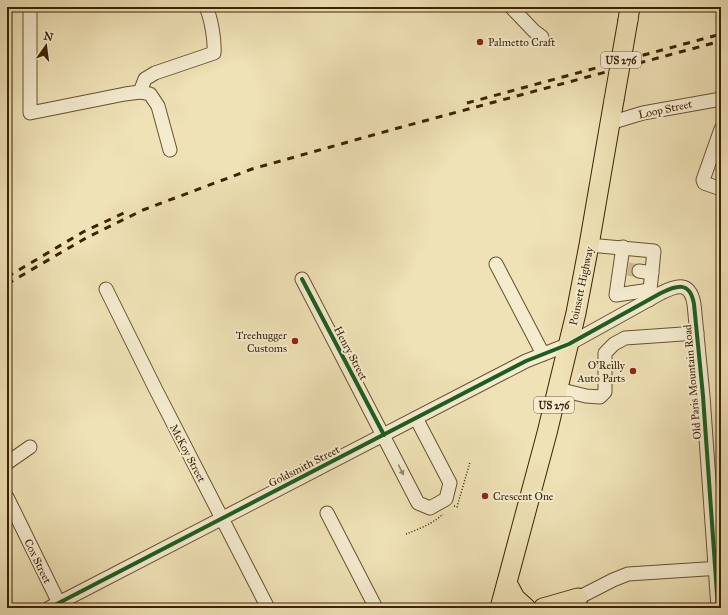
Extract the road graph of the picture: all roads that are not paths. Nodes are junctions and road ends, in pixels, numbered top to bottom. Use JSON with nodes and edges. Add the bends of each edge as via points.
{"nodes":[{"id":1,"x":30,"y":7,"type":"edge"},
{"id":2,"x":206,"y":7,"type":"edge"},
{"id":3,"x":511,"y":7,"type":"edge"},
{"id":4,"x":629,"y":13,"type":"edge"},
{"id":5,"x":542,"y":38,"type":"dead end"},
{"id":6,"x":140,"y":92,"type":"junction"},
{"id":7,"x":721,"y":99,"type":"edge"},
{"id":8,"x":610,"y":123,"type":"junction"},
{"id":9,"x":721,"y":128,"type":"edge"},
{"id":10,"x":170,"y":150,"type":"dead end"},
{"id":11,"x":721,"y":189,"type":"edge"},
{"id":12,"x":589,"y":245,"type":"junction"},
{"id":13,"x":623,"y":247,"type":"junction"},
{"id":14,"x":496,"y":264,"type":"dead end"},
{"id":15,"x":629,"y":269,"type":"junction"},
{"id":16,"x":652,"y":273,"type":"junction"},
{"id":17,"x":302,"y":280,"type":"dead end"},
{"id":18,"x":106,"y":289,"type":"dead end"},
{"id":19,"x":650,"y":295,"type":"junction"},
{"id":20,"x":616,"y":318,"type":"junction"},
{"id":21,"x":697,"y":333,"type":"junction"},
{"id":22,"x":626,"y":338,"type":"junction"},
{"id":23,"x":568,"y":344,"type":"junction"},
{"id":24,"x":543,"y":354,"type":"junction"},
{"id":25,"x":558,"y":389,"type":"junction"},
{"id":26,"x":416,"y":418,"type":"junction"},
{"id":27,"x":384,"y":435,"type":"junction"},
{"id":28,"x":30,"y":447,"type":"dead end"},
{"id":29,"x":7,"y":463,"type":"edge"},
{"id":30,"x":7,"y":497,"type":"edge"},
{"id":31,"x":326,"y":513,"type":"dead end"},
{"id":32,"x":222,"y":518,"type":"junction"},
{"id":33,"x":718,"y":568,"type":"edge"},
{"id":34,"x":507,"y":583,"type":"junction"},
{"id":35,"x":578,"y":598,"type":"junction"},
{"id":36,"x":54,"y":605,"type":"edge"},
{"id":37,"x":268,"y":608,"type":"edge"},
{"id":38,"x":376,"y":608,"type":"edge"},
{"id":39,"x":500,"y":608,"type":"edge"},
{"id":40,"x":526,"y":608,"type":"edge"},
{"id":41,"x":543,"y":608,"type":"edge"},
{"id":42,"x":558,"y":608,"type":"edge"},
{"id":43,"x":718,"y":608,"type":"edge"}],
"edges":[{"from":1,"to":6,"type":"street","via":[[30,113]]},
{"from":2,"to":6,"type":"street","via":[[214,53],[155,73],[145,79]]},
{"from":3,"to":5,"type":"street"},
{"from":4,"to":8,"type":"highway","name":"Poinsett Highway","number":"US 276","bridge":true},
{"from":6,"to":10,"type":"street","via":[[150,94],[158,106]]},
{"from":7,"to":8,"type":"street","name":"Loop Street","via":[[643,113]]},
{"from":8,"to":12,"type":"highway","name":"Poinsett Highway","number":"US 276"},
{"from":9,"to":11,"type":"street","via":[[703,180],[704,183]]},
{"from":12,"to":13,"type":"street"},
{"from":12,"to":23,"type":"highway","name":"Poinsett Highway","number":"US 276"},
{"from":13,"to":15,"type":"street"},
{"from":13,"to":16,"type":"street","via":[[654,251]]},
{"from":14,"to":24,"type":"street"},
{"from":15,"to":16,"type":"street"},
{"from":15,"to":19,"type":"street","via":[[616,294]]},
{"from":16,"to":19,"type":"street"},
{"from":17,"to":27,"type":"street","name":"Henry Street"},
{"from":18,"to":32,"type":"street","name":"McKoy Street"},
{"from":19,"to":20,"type":"street","name":"Old Paris Mountain Road"},
{"from":19,"to":21,"type":"street","name":"Old Paris Mountain Road","via":[[673,287],[686,289],[693,296]]},
{"from":20,"to":22,"type":"street"},
{"from":20,"to":23,"type":"street","name":"Old Paris Mountain Road"},
{"from":21,"to":22,"type":"street"},
{"from":21,"to":33,"type":"street","name":"Old Paris Mountain Road"},
{"from":22,"to":25,"type":"street","via":[[614,344],[605,353],[605,392],[600,397]]},
{"from":23,"to":24,"type":"street","name":"Goldsmith Street"},
{"from":23,"to":25,"type":"highway","name":"Poinsett Highway","number":"US 276"},
{"from":24,"to":26,"type":"street","name":"Goldsmith Street"},
{"from":25,"to":34,"type":"highway","name":"Poinsett Highway","number":"US 276"},
{"from":26,"to":27,"type":"street","name":"Goldsmith Street"},
{"from":27,"to":26,"type":"street","name":"Henry Street","one_way":true,"via":[[418,504],[430,508],[446,499],[450,482]]},
{"from":27,"to":32,"type":"street","name":"Goldsmith Street"},
{"from":28,"to":29,"type":"street"},
{"from":30,"to":36,"type":"street","name":"Cox Street"},
{"from":31,"to":38,"type":"street"},
{"from":32,"to":36,"type":"street","name":"Goldsmith Street"},
{"from":32,"to":37,"type":"street","name":"McKoy Street"},
{"from":33,"to":35,"type":"street","via":[[628,574]]},
{"from":33,"to":43,"type":"street","name":"Old Paris Mountain Road"},
{"from":34,"to":39,"type":"highway","name":"Poinsett Highway","number":"US 276"},
{"from":34,"to":40,"type":"highway","via":[[515,598]]},
{"from":35,"to":41,"type":"highway"},
{"from":35,"to":42,"type":"street"}]}
